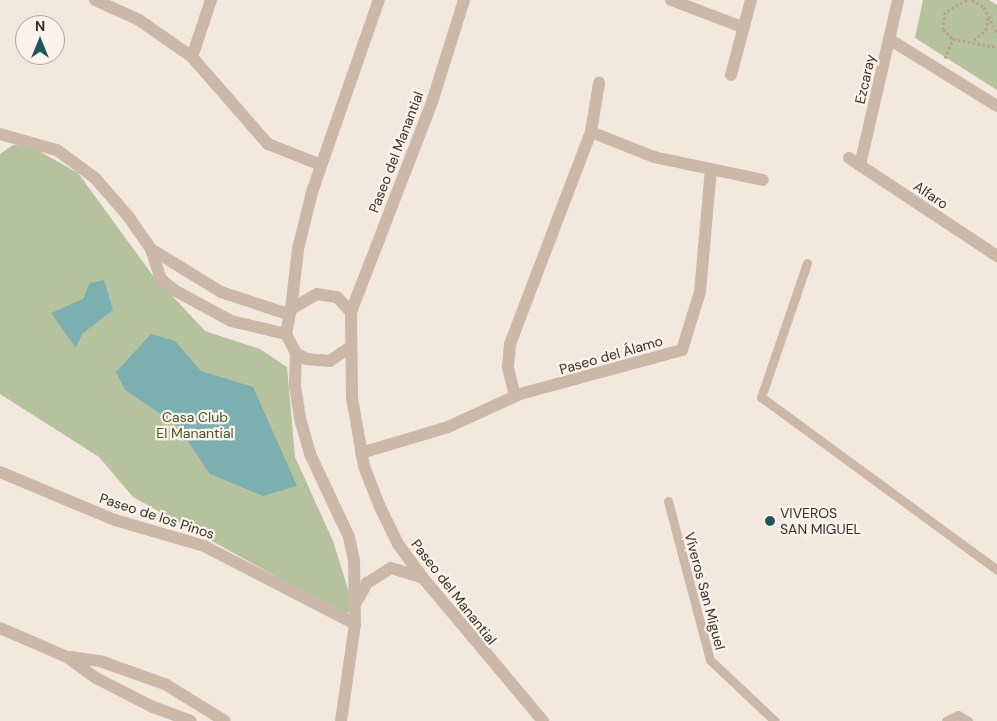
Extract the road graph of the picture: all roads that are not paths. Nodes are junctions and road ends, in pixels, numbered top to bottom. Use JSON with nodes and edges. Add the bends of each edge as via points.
{"nodes":[{"id":1,"x":95,"y":0,"type":"edge"},
{"id":2,"x":212,"y":0,"type":"edge"},
{"id":3,"x":379,"y":0,"type":"edge"},
{"id":4,"x":464,"y":0,"type":"edge"},
{"id":5,"x":671,"y":0,"type":"edge"},
{"id":6,"x":751,"y":0,"type":"edge"},
{"id":7,"x":898,"y":0,"type":"edge"},
{"id":8,"x":742,"y":27,"type":"junction"},
{"id":9,"x":889,"y":39,"type":"junction"},
{"id":10,"x":192,"y":57,"type":"junction"},
{"id":11,"x":731,"y":75,"type":"dead end"},
{"id":12,"x":599,"y":82,"type":"dead end"},
{"id":13,"x":997,"y":106,"type":"edge"},
{"id":14,"x":591,"y":132,"type":"junction"},
{"id":15,"x":0,"y":134,"type":"edge"},
{"id":16,"x":855,"y":162,"type":"joint"},
{"id":17,"x":321,"y":165,"type":"junction"},
{"id":18,"x":711,"y":169,"type":"junction"},
{"id":19,"x":762,"y":180,"type":"dead end"},
{"id":20,"x":152,"y":249,"type":"junction"},
{"id":21,"x":997,"y":256,"type":"edge"},
{"id":22,"x":807,"y":263,"type":"dead end"},
{"id":23,"x":289,"y":312,"type":"junction"},
{"id":24,"x":351,"y":312,"type":"junction"},
{"id":25,"x":286,"y":334,"type":"junction"},
{"id":26,"x":349,"y":348,"type":"junction"},
{"id":27,"x":296,"y":353,"type":"junction"},
{"id":28,"x":515,"y":396,"type":"junction"},
{"id":29,"x":362,"y":453,"type":"junction"},
{"id":30,"x":0,"y":472,"type":"edge"},
{"id":31,"x":668,"y":501,"type":"dead end"},
{"id":32,"x":997,"y":570,"type":"edge"},
{"id":33,"x":423,"y":578,"type":"junction"},
{"id":34,"x":356,"y":602,"type":"junction"},
{"id":35,"x":355,"y":624,"type":"junction"},
{"id":36,"x":0,"y":628,"type":"edge"},
{"id":37,"x":68,"y":657,"type":"junction"},
{"id":38,"x":191,"y":721,"type":"edge"},
{"id":39,"x":225,"y":721,"type":"edge"},
{"id":40,"x":341,"y":721,"type":"edge"},
{"id":41,"x":543,"y":721,"type":"edge"},
{"id":42,"x":775,"y":721,"type":"edge"},
{"id":43,"x":946,"y":721,"type":"edge"},
{"id":44,"x":968,"y":721,"type":"edge"}],
"edges":[{"from":1,"to":10,"type":"street","via":[[139,20]]},
{"from":2,"to":10,"type":"street"},
{"from":3,"to":17,"type":"street"},
{"from":4,"to":24,"type":"street","name":"Paseo del Manantial","via":[[433,99]]},
{"from":5,"to":8,"type":"street"},
{"from":6,"to":8,"type":"street"},
{"from":7,"to":9,"type":"street","name":"Ezcaray"},
{"from":8,"to":11,"type":"street"},
{"from":9,"to":13,"type":"street"},
{"from":9,"to":16,"type":"street","name":"Ezcaray"},
{"from":10,"to":17,"type":"street","via":[[268,144]]},
{"from":12,"to":14,"type":"street"},
{"from":14,"to":18,"type":"street","via":[[654,157]]},
{"from":14,"to":28,"type":"street","via":[[510,344],[508,367]]},
{"from":15,"to":20,"type":"street","via":[[36,142],[68,157],[118,202]]},
{"from":16,"to":21,"type":"street","name":"Alfaro"},
{"from":17,"to":23,"type":"street","via":[[298,249]]},
{"from":18,"to":19,"type":"street"},
{"from":18,"to":28,"type":"street","name":"Paseo del Álamo","via":[[700,292],[682,350]]},
{"from":20,"to":23,"type":"street","via":[[221,292]]},
{"from":20,"to":25,"type":"street","via":[[161,278],[189,299],[230,321]]},
{"from":22,"to":32,"type":"lane","via":[[761,397]]},
{"from":23,"to":24,"type":"street","via":[[317,294],[337,297]]},
{"from":23,"to":25,"type":"street"},
{"from":24,"to":26,"type":"street","via":[[354,336]]},
{"from":25,"to":27,"type":"street"},
{"from":26,"to":27,"type":"street","via":[[330,361],[312,361]]},
{"from":26,"to":29,"type":"street","name":"Paseo del Manantial"},
{"from":27,"to":34,"type":"street","via":[[301,422],[310,454],[349,537]]},
{"from":28,"to":29,"type":"street","name":"Paseo del Álamo","via":[[448,427]]},
{"from":29,"to":33,"type":"street","name":"Paseo del Manantial","via":[[394,536]]},
{"from":30,"to":35,"type":"street","name":"Paseo de los Pinos","via":[[115,520],[204,546]]},
{"from":31,"to":42,"type":"lane","name":"Víveros San Miguel","via":[[710,660]]},
{"from":33,"to":34,"type":"street","via":[[391,568],[367,583]]},
{"from":33,"to":41,"type":"street","name":"Paseo del Manantial"},
{"from":34,"to":35,"type":"street"},
{"from":35,"to":40,"type":"street"},
{"from":36,"to":37,"type":"street"},
{"from":37,"to":38,"type":"street","via":[[123,692]]},
{"from":37,"to":39,"type":"street","via":[[100,661],[165,684]]},
{"from":43,"to":44,"type":"lane","via":[[958,715]]}]}
